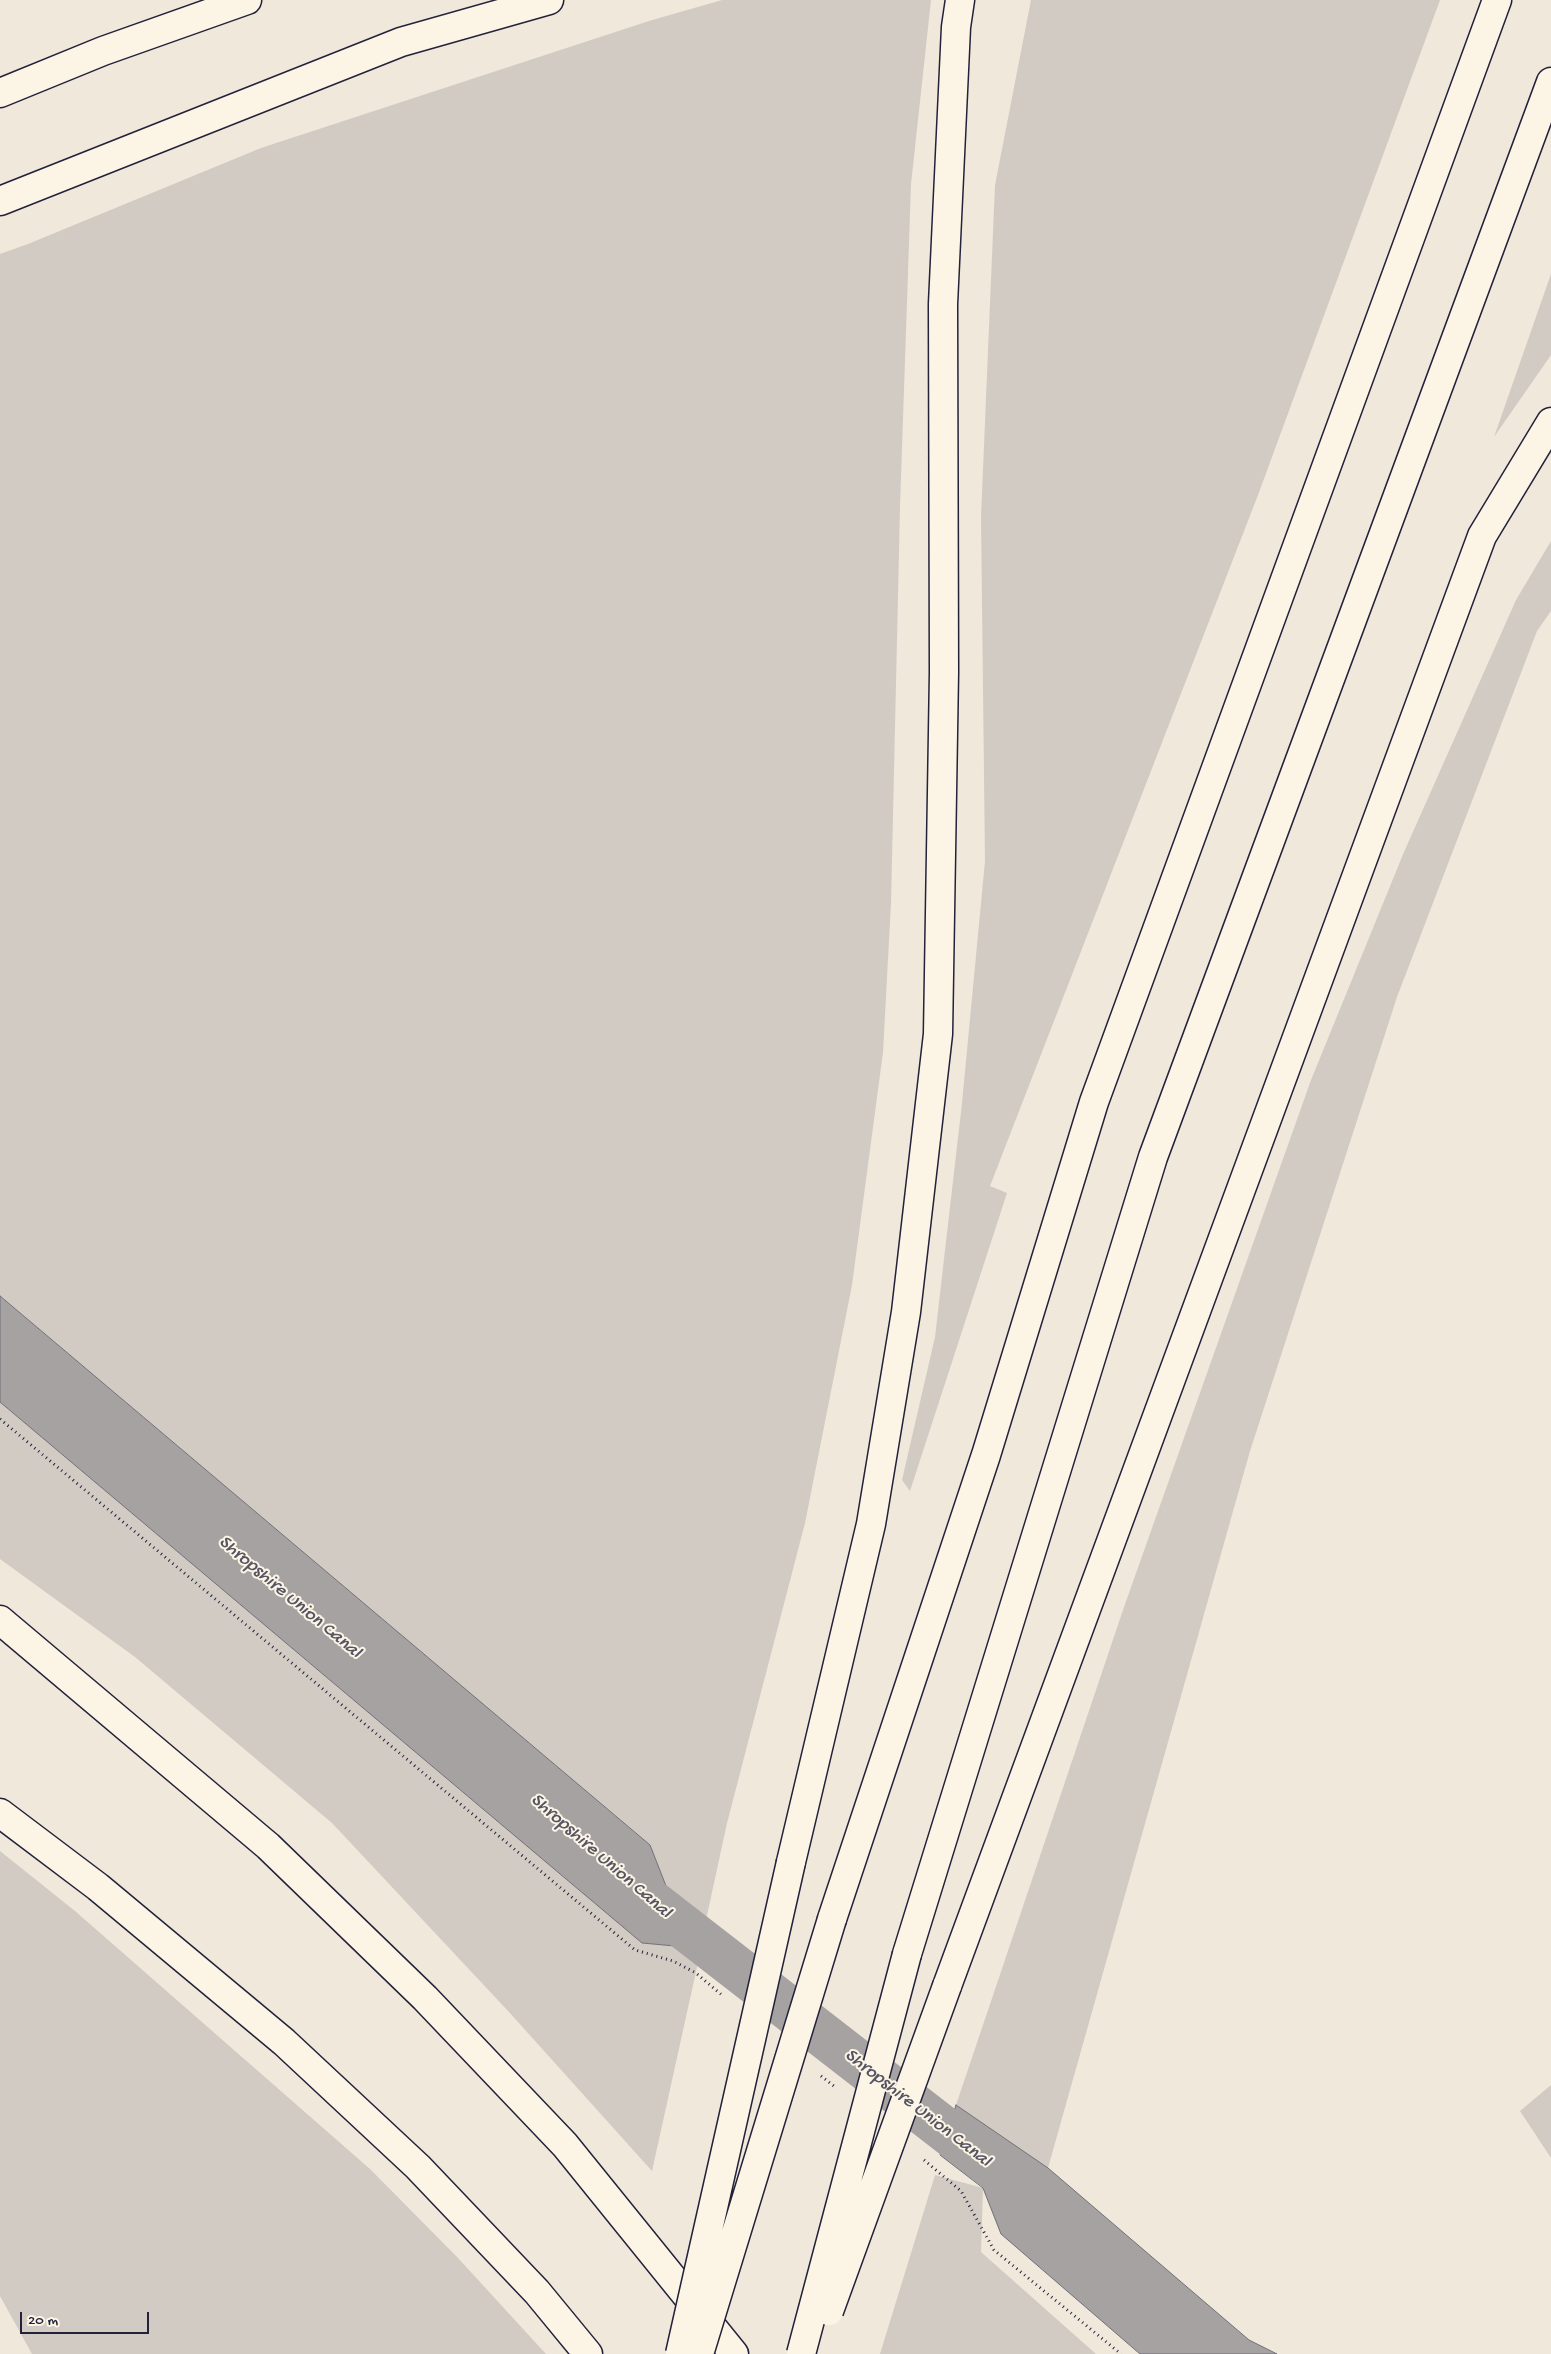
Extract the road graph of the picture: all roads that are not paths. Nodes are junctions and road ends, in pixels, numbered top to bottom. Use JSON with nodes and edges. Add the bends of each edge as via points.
{"nodes":[{"id":1,"x":246,"y":0,"type":"edge"},
{"id":2,"x":549,"y":0,"type":"edge"},
{"id":3,"x":960,"y":0,"type":"edge"},
{"id":4,"x":1498,"y":0,"type":"edge"},
{"id":5,"x":1551,"y":82,"type":"edge"},
{"id":6,"x":0,"y":93,"type":"edge"},
{"id":7,"x":0,"y":201,"type":"edge"},
{"id":8,"x":1551,"y":422,"type":"edge"},
{"id":9,"x":0,"y":1620,"type":"edge"},
{"id":10,"x":0,"y":1812,"type":"edge"},
{"id":11,"x":588,"y":2354,"type":"edge"},
{"id":12,"x":680,"y":2354,"type":"edge"},
{"id":13,"x":699,"y":2354,"type":"edge"},
{"id":14,"x":734,"y":2354,"type":"edge"},
{"id":15,"x":801,"y":2354,"type":"edge"},
{"id":16,"x":813,"y":2354,"type":"edge"}],
"edges":[{"from":1,"to":6,"type":"main road","via":[[103,51]]},
{"from":2,"to":7,"type":"main road","via":[[401,42]]},
{"from":3,"to":12,"type":"main road","bridge":true,"via":[[943,304],[944,672],[938,1034],[906,1312],[871,1524]]},
{"from":4,"to":13,"type":"main road","bridge":true,"via":[[1094,1102],[986,1456],[832,1919]]},
{"from":5,"to":15,"type":"main road","bridge":true,"via":[[1153,1157],[907,1954]]},
{"from":8,"to":16,"type":"main road","bridge":true,"via":[[1482,536]]},
{"from":9,"to":14,"type":"main road","via":[[268,1846],[426,1998],[565,2145]]},
{"from":10,"to":11,"type":"main road","via":[[98,1887],[284,2042],[418,2167],[537,2292]]}]}
